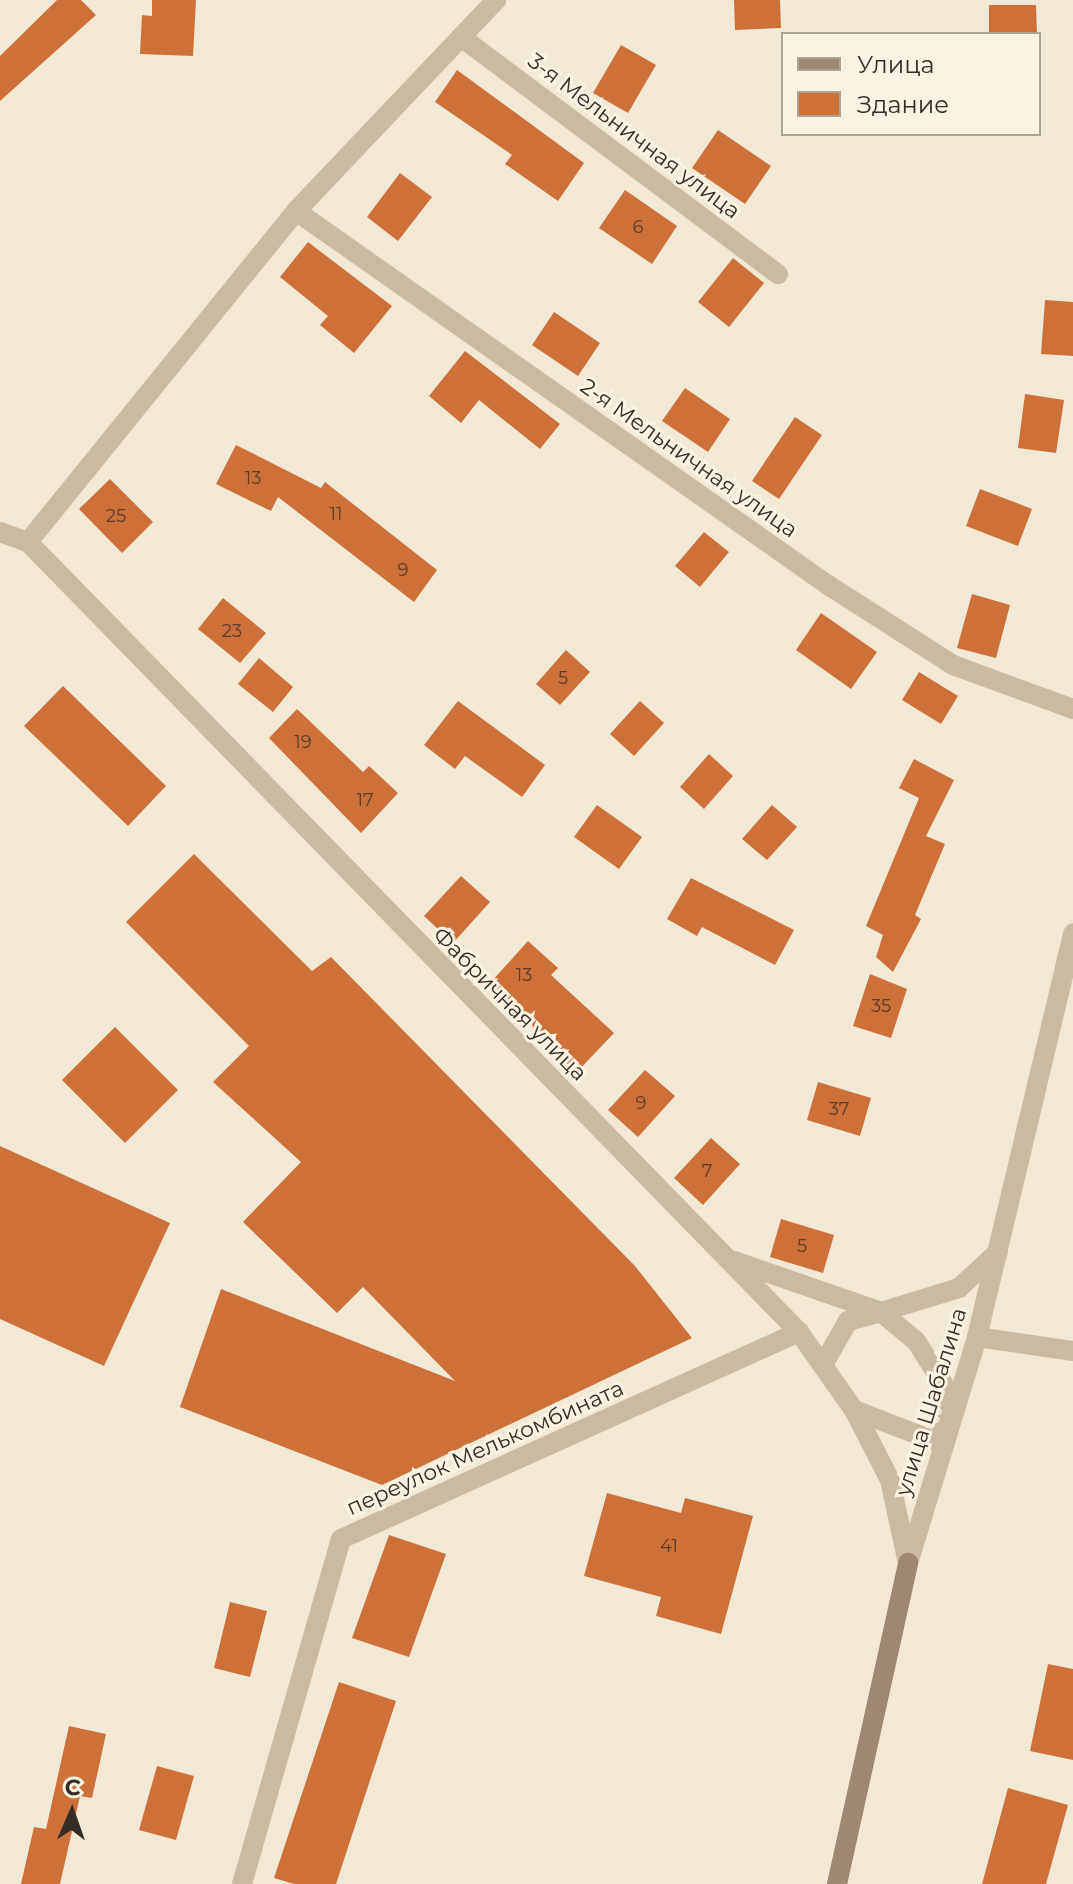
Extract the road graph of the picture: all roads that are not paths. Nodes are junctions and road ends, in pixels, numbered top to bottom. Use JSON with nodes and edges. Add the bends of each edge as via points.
{"nodes":[{"id":1,"x":496,"y":0,"type":"edge"},
{"id":2,"x":461,"y":37,"type":"junction"},
{"id":3,"x":296,"y":211,"type":"junction"},
{"id":4,"x":778,"y":274,"type":"dead end"},
{"id":5,"x":0,"y":532,"type":"edge"},
{"id":6,"x":28,"y":542,"type":"junction"},
{"id":7,"x":1073,"y":709,"type":"edge"},
{"id":8,"x":1073,"y":933,"type":"edge"},
{"id":9,"x":998,"y":1252,"type":"junction"},
{"id":10,"x":726,"y":1258,"type":"junction"},
{"id":11,"x":881,"y":1312,"type":"junction"},
{"id":12,"x":799,"y":1332,"type":"junction"},
{"id":13,"x":977,"y":1337,"type":"junction"},
{"id":14,"x":1073,"y":1351,"type":"edge"},
{"id":15,"x":823,"y":1365,"type":"junction"},
{"id":16,"x":854,"y":1410,"type":"junction"},
{"id":17,"x":942,"y":1444,"type":"junction"},
{"id":18,"x":908,"y":1563,"type":"junction"},
{"id":19,"x":242,"y":1884,"type":"edge"},
{"id":20,"x":837,"y":1884,"type":"edge"}],
"edges":[{"from":1,"to":2,"type":"street"},
{"from":2,"to":3,"type":"street"},
{"from":2,"to":4,"type":"street","name":"3-я Мельничная улица"},
{"from":3,"to":6,"type":"street"},
{"from":3,"to":7,"type":"street","name":"2-я Мельничная улица","via":[[840,593],[953,665]]},
{"from":5,"to":6,"type":"street","name":"Фабричная улица"},
{"from":6,"to":10,"type":"street","name":"Фабричная улица"},
{"from":8,"to":9,"type":"street","name":"улица Шабалина"},
{"from":9,"to":11,"type":"street","via":[[959,1288]]},
{"from":9,"to":13,"type":"street","name":"улица Шабалина"},
{"from":10,"to":11,"type":"street"},
{"from":10,"to":12,"type":"street","name":"Фабричная улица"},
{"from":11,"to":15,"type":"street","via":[[848,1321]]},
{"from":11,"to":17,"type":"street","via":[[916,1341],[944,1385]]},
{"from":12,"to":15,"type":"street","name":"Фабричная улица"},
{"from":12,"to":19,"type":"street","name":"переулок Мелькомбината","via":[[341,1539]]},
{"from":13,"to":14,"type":"street"},
{"from":13,"to":17,"type":"street","name":"улица Шабалина"},
{"from":15,"to":16,"type":"street","name":"Фабричная улица"},
{"from":16,"to":17,"type":"street"},
{"from":16,"to":18,"type":"street","name":"Фабричная улица","via":[[890,1480]]},
{"from":17,"to":18,"type":"street","name":"улица Шабалина"},
{"from":18,"to":20,"type":"street","name":"улица Шабалина"}]}
